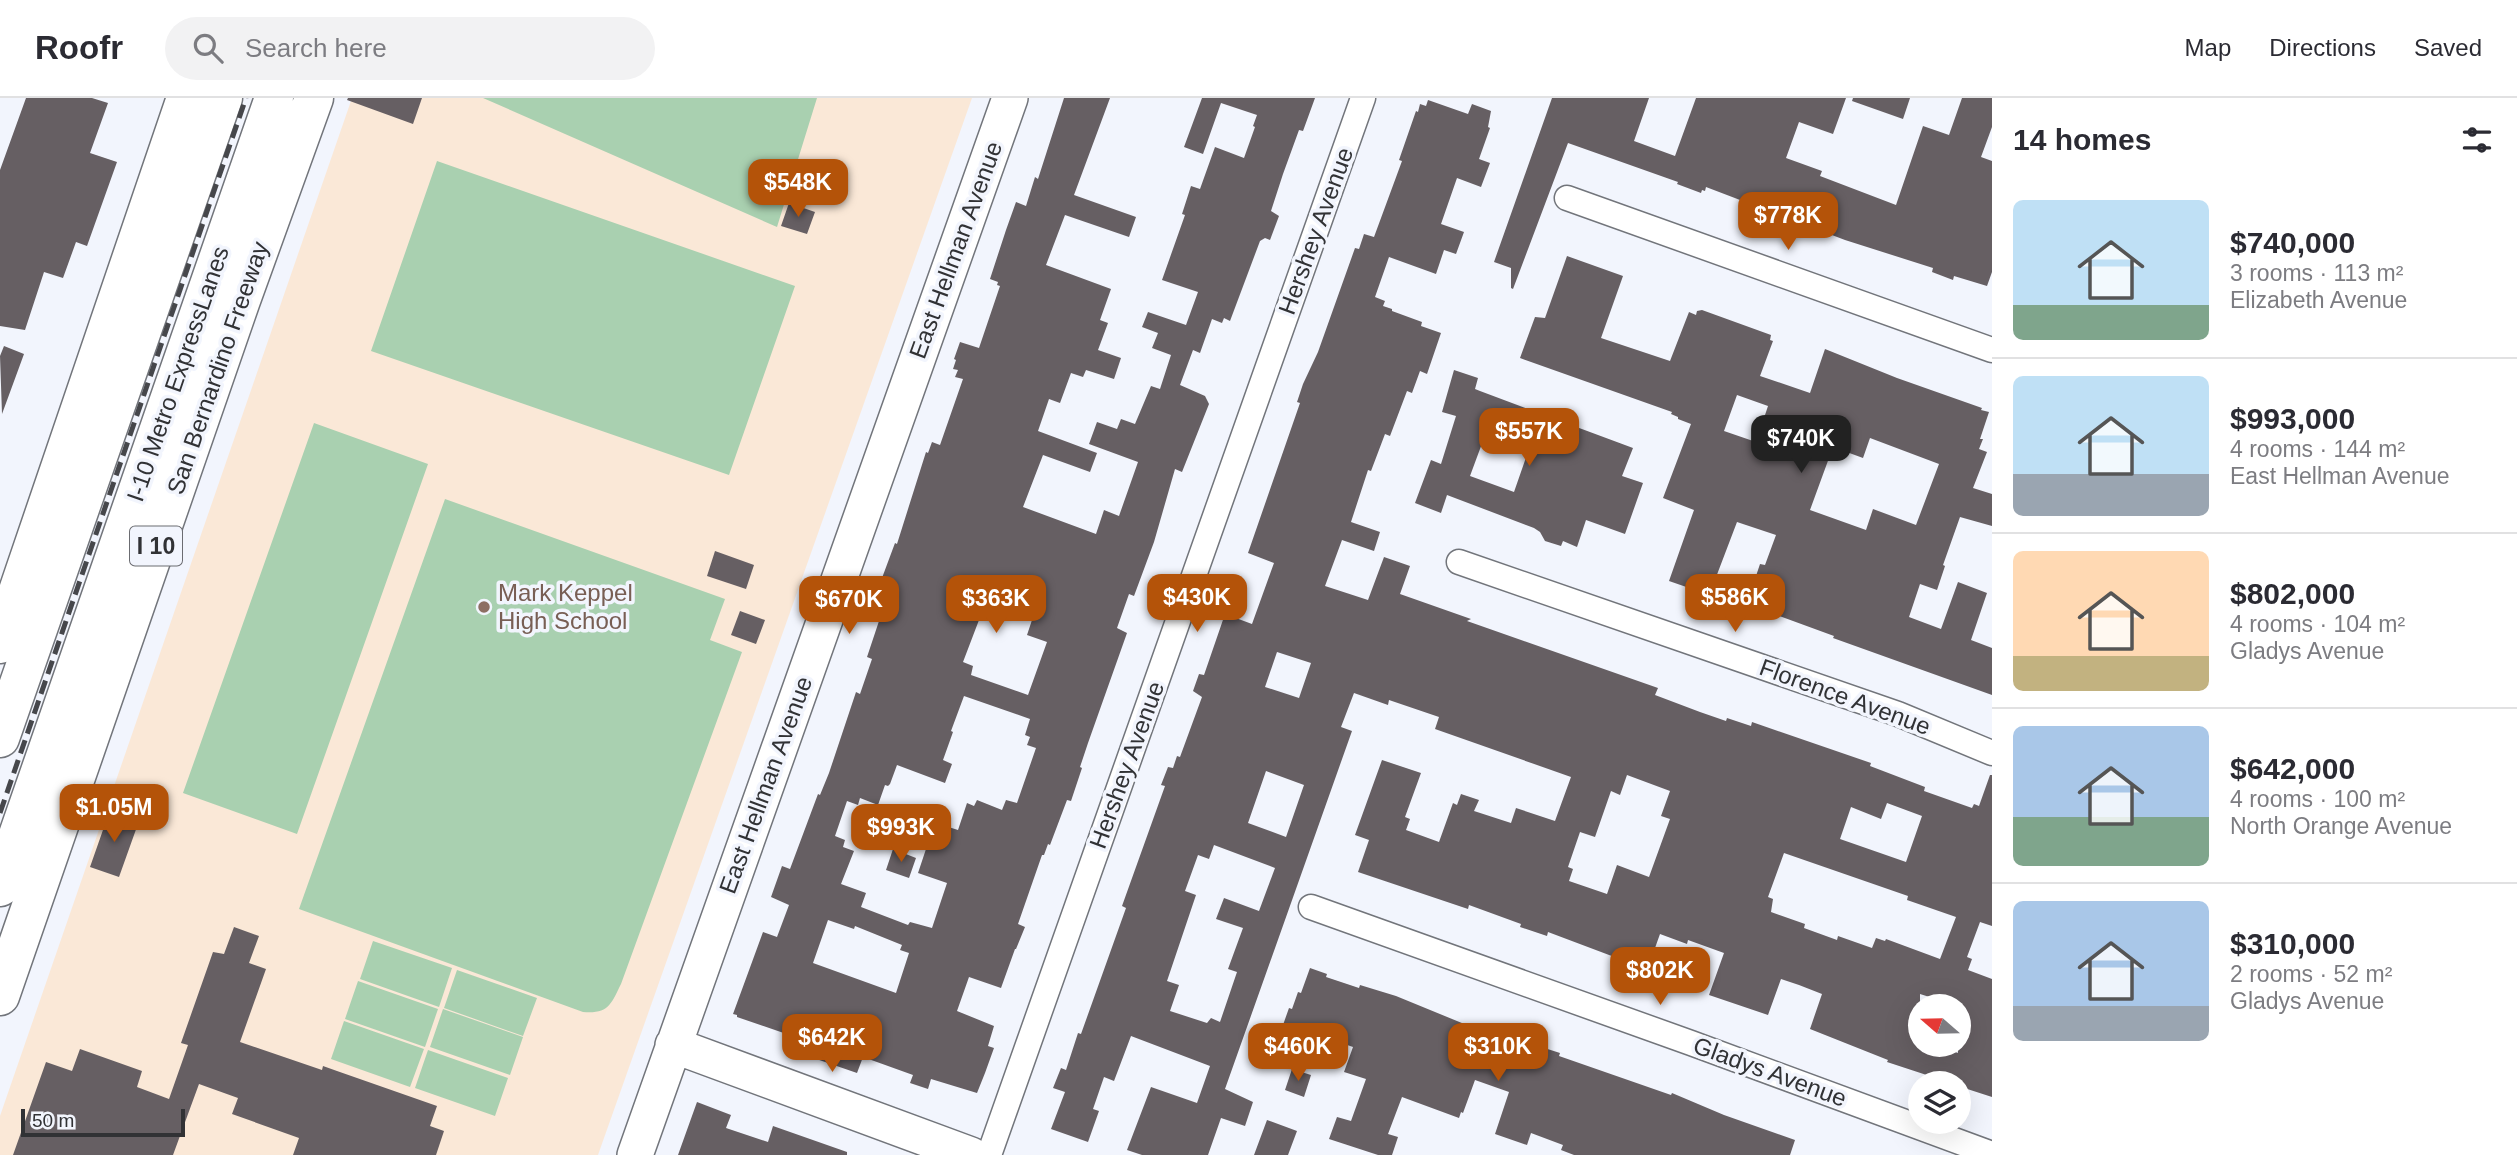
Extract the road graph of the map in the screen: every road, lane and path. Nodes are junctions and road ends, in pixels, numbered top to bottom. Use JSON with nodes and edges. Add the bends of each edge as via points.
{"nodes":[{"id":1,"x":186,"y":98,"type":"edge"},
{"id":2,"x":223,"y":98,"type":"edge"},
{"id":3,"x":274,"y":98,"type":"edge"},
{"id":4,"x":314,"y":98,"type":"edge"},
{"id":5,"x":1010,"y":98,"type":"edge"},
{"id":6,"x":1363,"y":98,"type":"edge"},
{"id":7,"x":1567,"y":198,"type":"dead end"},
{"id":8,"x":1992,"y":349,"type":"edge"},
{"id":9,"x":1459,"y":562,"type":"dead end"},
{"id":10,"x":0,"y":644,"type":"edge"},
{"id":11,"x":0,"y":738,"type":"edge"},
{"id":12,"x":1992,"y":753,"type":"edge"},
{"id":13,"x":0,"y":887,"type":"edge"},
{"id":14,"x":1311,"y":906,"type":"dead end"},
{"id":15,"x":0,"y":996,"type":"edge"},
{"id":16,"x":673,"y":1045,"type":"junction"},
{"id":17,"x":1992,"y":1154,"type":"edge"},
{"id":18,"x":635,"y":1155,"type":"edge"},
{"id":19,"x":971,"y":1155,"type":"edge"},
{"id":20,"x":989,"y":1155,"type":"edge"}],
"edges":[{"from":1,"to":10,"type":"highway"},
{"from":2,"to":11,"type":"highway","name":"I-10 Metro ExpressLanes"},
{"from":3,"to":13,"type":"highway","name":"I-10 Metro ExpressLanes"},
{"from":4,"to":15,"type":"highway","name":"San Bernardino Freeway","number":"I 10"},
{"from":5,"to":16,"type":"street","name":"East Hellman Avenue"},
{"from":6,"to":20,"type":"street","name":"Hershey Avenue"},
{"from":7,"to":8,"type":"street"},
{"from":9,"to":12,"type":"street","name":"Florence Avenue","via":[[1898,714]]},
{"from":14,"to":17,"type":"street","name":"Gladys Avenue"},
{"from":16,"to":18,"type":"street","name":"East Hellman Avenue"},
{"from":16,"to":19,"type":"street"}]}
